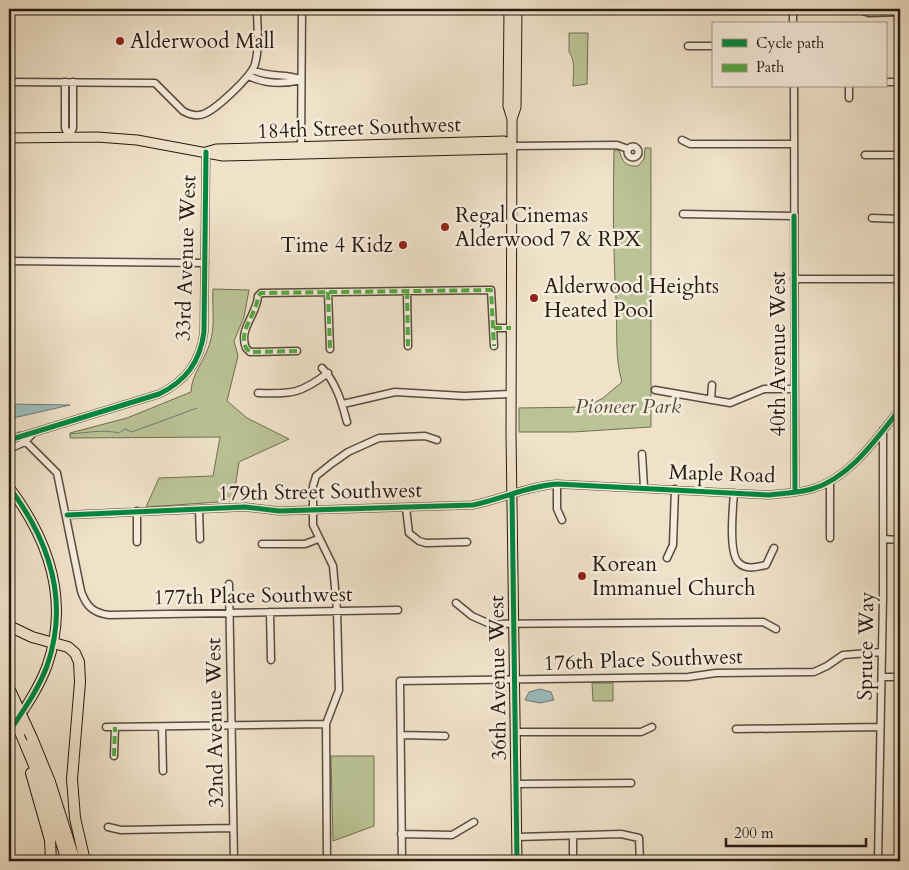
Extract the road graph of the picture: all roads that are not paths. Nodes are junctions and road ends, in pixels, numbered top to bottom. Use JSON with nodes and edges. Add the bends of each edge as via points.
{"nodes":[{"id":1,"x":257,"y":9,"type":"edge"},
{"id":2,"x":302,"y":9,"type":"edge"},
{"id":3,"x":509,"y":9,"type":"edge"},
{"id":4,"x":517,"y":9,"type":"edge"},
{"id":5,"x":793,"y":9,"type":"edge"},
{"id":6,"x":857,"y":9,"type":"edge"},
{"id":7,"x":900,"y":12,"type":"edge"},
{"id":8,"x":793,"y":22,"type":"edge"},
{"id":9,"x":688,"y":46,"type":"dead end"},
{"id":10,"x":712,"y":46,"type":"edge"},
{"id":11,"x":251,"y":73,"type":"junction"},
{"id":12,"x":302,"y":80,"type":"junction"},
{"id":13,"x":9,"y":82,"type":"edge"},
{"id":14,"x":65,"y":82,"type":"junction"},
{"id":15,"x":73,"y":82,"type":"junction"},
{"id":16,"x":886,"y":82,"type":"edge"},
{"id":17,"x":900,"y":82,"type":"edge"},
{"id":18,"x":794,"y":88,"type":"edge"},
{"id":19,"x":849,"y":88,"type":"edge"},
{"id":20,"x":849,"y":98,"type":"dead end"},
{"id":21,"x":512,"y":119,"type":"junction"},
{"id":22,"x":69,"y":137,"type":"junction"},
{"id":23,"x":9,"y":138,"type":"edge"},
{"id":24,"x":682,"y":140,"type":"dead end"},
{"id":25,"x":448,"y":143,"type":"junction"},
{"id":26,"x":794,"y":144,"type":"junction"},
{"id":27,"x":372,"y":145,"type":"junction"},
{"id":28,"x":512,"y":146,"type":"junction"},
{"id":29,"x":628,"y":149,"type":"dead end"},
{"id":30,"x":301,"y":150,"type":"junction"},
{"id":31,"x":418,"y":151,"type":"junction"},
{"id":32,"x":206,"y":152,"type":"junction"},
{"id":33,"x":865,"y":155,"type":"dead end"},
{"id":34,"x":900,"y":155,"type":"edge"},
{"id":35,"x":683,"y":214,"type":"dead end"},
{"id":36,"x":794,"y":216,"type":"junction"},
{"id":37,"x":872,"y":218,"type":"dead end"},
{"id":38,"x":900,"y":218,"type":"edge"},
{"id":39,"x":9,"y":261,"type":"edge"},
{"id":40,"x":205,"y":263,"type":"junction"},
{"id":41,"x":794,"y":279,"type":"junction"},
{"id":42,"x":900,"y":279,"type":"edge"},
{"id":43,"x":406,"y":291,"type":"junction"},
{"id":44,"x":328,"y":292,"type":"junction"},
{"id":45,"x":494,"y":328,"type":"junction"},
{"id":46,"x":511,"y":328,"type":"junction"},
{"id":47,"x":408,"y":346,"type":"dead end"},
{"id":48,"x":494,"y":346,"type":"dead end"},
{"id":49,"x":330,"y":349,"type":"dead end"},
{"id":50,"x":297,"y":350,"type":"dead end"},
{"id":51,"x":712,"y":385,"type":"dead end"},
{"id":52,"x":794,"y":389,"type":"junction"},
{"id":53,"x":655,"y":390,"type":"dead end"},
{"id":54,"x":258,"y":393,"type":"dead end"},
{"id":55,"x":511,"y":394,"type":"junction"},
{"id":56,"x":711,"y":400,"type":"junction"},
{"id":57,"x":343,"y":404,"type":"junction"},
{"id":58,"x":900,"y":409,"type":"edge"},
{"id":59,"x":347,"y":422,"type":"dead end"},
{"id":60,"x":883,"y":430,"type":"junction"},
{"id":61,"x":33,"y":433,"type":"junction"},
{"id":62,"x":20,"y":436,"type":"junction"},
{"id":63,"x":9,"y":440,"type":"edge"},
{"id":64,"x":436,"y":440,"type":"dead end"},
{"id":65,"x":25,"y":442,"type":"junction"},
{"id":66,"x":9,"y":449,"type":"edge"},
{"id":67,"x":642,"y":454,"type":"dead end"},
{"id":68,"x":830,"y":482,"type":"junction"},
{"id":69,"x":558,"y":484,"type":"junction"},
{"id":70,"x":9,"y":487,"type":"edge"},
{"id":71,"x":644,"y":487,"type":"junction"},
{"id":72,"x":674,"y":489,"type":"junction"},
{"id":73,"x":795,"y":492,"type":"junction"},
{"id":74,"x":734,"y":493,"type":"junction"},
{"id":75,"x":512,"y":494,"type":"junction"},
{"id":76,"x":406,"y":508,"type":"junction"},
{"id":77,"x":199,"y":510,"type":"junction"},
{"id":78,"x":312,"y":510,"type":"junction"},
{"id":79,"x":137,"y":511,"type":"junction"},
{"id":80,"x":67,"y":515,"type":"junction"},
{"id":81,"x":562,"y":520,"type":"dead end"},
{"id":82,"x":318,"y":538,"type":"junction"},
{"id":83,"x":830,"y":538,"type":"dead end"},
{"id":84,"x":200,"y":539,"type":"dead end"},
{"id":85,"x":883,"y":539,"type":"junction"},
{"id":86,"x":900,"y":540,"type":"edge"},
{"id":87,"x":137,"y":542,"type":"dead end"},
{"id":88,"x":467,"y":542,"type":"dead end"},
{"id":89,"x":262,"y":544,"type":"dead end"},
{"id":90,"x":773,"y":552,"type":"dead end"},
{"id":91,"x":667,"y":558,"type":"dead end"},
{"id":92,"x":229,"y":584,"type":"dead end"},
{"id":93,"x":456,"y":603,"type":"dead end"},
{"id":94,"x":337,"y":610,"type":"junction"},
{"id":95,"x":398,"y":610,"type":"dead end"},
{"id":96,"x":270,"y":612,"type":"junction"},
{"id":97,"x":230,"y":613,"type":"junction"},
{"id":98,"x":512,"y":625,"type":"junction"},
{"id":99,"x":9,"y":626,"type":"edge"},
{"id":100,"x":776,"y":629,"type":"dead end"},
{"id":101,"x":53,"y":642,"type":"junction"},
{"id":102,"x":882,"y":652,"type":"junction"},
{"id":103,"x":271,"y":660,"type":"dead end"},
{"id":104,"x":882,"y":676,"type":"junction"},
{"id":105,"x":900,"y":677,"type":"edge"},
{"id":106,"x":514,"y":679,"type":"junction"},
{"id":107,"x":9,"y":688,"type":"edge"},
{"id":108,"x":9,"y":709,"type":"edge"},
{"id":109,"x":326,"y":724,"type":"junction"},
{"id":110,"x":233,"y":726,"type":"junction"},
{"id":111,"x":106,"y":727,"type":"dead end"},
{"id":112,"x":115,"y":727,"type":"junction"},
{"id":113,"x":652,"y":727,"type":"dead end"},
{"id":114,"x":880,"y":727,"type":"junction"},
{"id":115,"x":162,"y":728,"type":"junction"},
{"id":116,"x":736,"y":729,"type":"dead end"},
{"id":117,"x":14,"y":732,"type":"edge"},
{"id":118,"x":515,"y":732,"type":"junction"},
{"id":119,"x":401,"y":735,"type":"junction"},
{"id":120,"x":445,"y":736,"type":"dead end"},
{"id":121,"x":26,"y":752,"type":"junction"},
{"id":122,"x":114,"y":756,"type":"dead end"},
{"id":123,"x":163,"y":772,"type":"dead end"},
{"id":124,"x":631,"y":783,"type":"dead end"},
{"id":125,"x":516,"y":784,"type":"junction"},
{"id":126,"x":474,"y":822,"type":"dead end"},
{"id":127,"x":108,"y":827,"type":"dead end"},
{"id":128,"x":233,"y":828,"type":"junction"},
{"id":129,"x":401,"y":834,"type":"junction"},
{"id":130,"x":573,"y":836,"type":"junction"},
{"id":131,"x":517,"y":837,"type":"junction"},
{"id":132,"x":51,"y":861,"type":"edge"},
{"id":133,"x":67,"y":861,"type":"edge"},
{"id":134,"x":75,"y":861,"type":"edge"},
{"id":135,"x":85,"y":861,"type":"edge"},
{"id":136,"x":234,"y":861,"type":"edge"},
{"id":137,"x":327,"y":861,"type":"edge"},
{"id":138,"x":402,"y":861,"type":"edge"},
{"id":139,"x":517,"y":861,"type":"edge"},
{"id":140,"x":573,"y":861,"type":"edge"},
{"id":141,"x":640,"y":861,"type":"edge"},
{"id":142,"x":878,"y":861,"type":"edge"}],
"edges":[{"from":1,"to":11,"type":"street","via":[[256,61]]},
{"from":2,"to":12,"type":"street"},
{"from":3,"to":21,"type":"main road","name":"36th Avenue West","via":[[508,106]]},
{"from":4,"to":21,"type":"main road","name":"36th Avenue West","via":[[516,108]]},
{"from":5,"to":8,"type":"street"},
{"from":6,"to":7,"type":"street","via":[[869,13]]},
{"from":9,"to":10,"type":"street"},
{"from":11,"to":12,"type":"street","via":[[292,76]]},
{"from":11,"to":15,"type":"street","via":[[210,110],[194,115],[184,111],[155,83]]},
{"from":12,"to":30,"type":"street"},
{"from":13,"to":14,"type":"street"},
{"from":14,"to":15,"type":"street"},
{"from":14,"to":22,"type":"street","via":[[64,128]]},
{"from":15,"to":22,"type":"street","via":[[73,127]]},
{"from":16,"to":17,"type":"street"},
{"from":18,"to":26,"type":"street","name":"40th Avenue West"},
{"from":19,"to":20,"type":"street"},
{"from":21,"to":28,"type":"main road","name":"36th Avenue West"},
{"from":22,"to":23,"type":"main road","name":"184th Street Southwest"},
{"from":22,"to":32,"type":"main road","name":"184th Street Southwest","via":[[137,140]]},
{"from":24,"to":26,"type":"street","via":[[690,144]]},
{"from":25,"to":27,"type":"main road","name":"184th Street Southwest"},
{"from":25,"to":28,"type":"main road","name":"184th Street Southwest","via":[[504,141]]},
{"from":25,"to":31,"type":"main road","via":[[423,147]]},
{"from":26,"to":36,"type":"street","name":"40th Avenue West"},
{"from":27,"to":30,"type":"main road","name":"184th Street Southwest"},
{"from":27,"to":31,"type":"main road","via":[[377,148],[414,147]]},
{"from":28,"to":29,"type":"street","name":"184th Street Southwest","via":[[617,145]]},
{"from":28,"to":31,"type":"main road","name":"184th Street Southwest","via":[[504,149]]},
{"from":28,"to":46,"type":"main road","name":"36th Avenue West"},
{"from":30,"to":31,"type":"main road","name":"184th Street Southwest"},
{"from":30,"to":32,"type":"main road","name":"184th Street Southwest","via":[[223,156]]},
{"from":32,"to":40,"type":"street","name":"33rd Avenue West"},
{"from":33,"to":34,"type":"street"},
{"from":35,"to":36,"type":"street"},
{"from":36,"to":41,"type":"street","name":"40th Avenue West"},
{"from":37,"to":38,"type":"street"},
{"from":39,"to":40,"type":"street"},
{"from":40,"to":61,"type":"street","name":"33rd Avenue West","via":[[202,345],[190,371],[181,381],[159,394]]},
{"from":41,"to":42,"type":"street"},
{"from":41,"to":52,"type":"street","name":"40th Avenue West"},
{"from":43,"to":44,"type":"street"},
{"from":43,"to":45,"type":"street","via":[[491,290]]},
{"from":43,"to":47,"type":"street"},
{"from":44,"to":49,"type":"street"},
{"from":44,"to":50,"type":"street","via":[[262,293],[258,296],[243,335],[246,348],[250,352]]},
{"from":45,"to":46,"type":"street"},
{"from":45,"to":48,"type":"street"},
{"from":46,"to":55,"type":"main road","name":"36th Avenue West"},
{"from":51,"to":56,"type":"street"},
{"from":52,"to":56,"type":"street","via":[[764,389],[730,403]]},
{"from":52,"to":73,"type":"street","name":"40th Avenue West"},
{"from":53,"to":56,"type":"street"},
{"from":54,"to":57,"type":"street","via":[[292,394],[310,386],[325,370]]},
{"from":55,"to":57,"type":"street","via":[[464,396],[396,392]]},
{"from":55,"to":75,"type":"main road","name":"36th Avenue West"},
{"from":57,"to":59,"type":"street"},
{"from":58,"to":60,"type":"street","name":"Maple Road"},
{"from":60,"to":68,"type":"street","name":"Maple Road","via":[[854,462]]},
{"from":60,"to":85,"type":"street","name":"Spruce Way"},
{"from":61,"to":62,"type":"street","name":"33rd Avenue West"},
{"from":61,"to":65,"type":"street"},
{"from":62,"to":63,"type":"street","name":"33rd Avenue West"},
{"from":62,"to":65,"type":"street"},
{"from":64,"to":78,"type":"street","via":[[425,436],[378,438],[348,452],[316,476]]},
{"from":65,"to":66,"type":"street"},
{"from":65,"to":80,"type":"street","via":[[57,473]]},
{"from":67,"to":71,"type":"street"},
{"from":68,"to":73,"type":"street","name":"Maple Road"},
{"from":68,"to":83,"type":"street"},
{"from":69,"to":71,"type":"street","name":"Maple Road"},
{"from":69,"to":75,"type":"street","name":"Maple Road"},
{"from":69,"to":81,"type":"street","via":[[557,509]]},
{"from":70,"to":101,"type":"main road","via":[[32,520],[51,566],[56,605]]},
{"from":71,"to":72,"type":"street","name":"Maple Road"},
{"from":72,"to":74,"type":"street","name":"Maple Road"},
{"from":72,"to":91,"type":"street","via":[[673,545]]},
{"from":73,"to":74,"type":"street","name":"Maple Road","via":[[770,495]]},
{"from":74,"to":90,"type":"street","via":[[733,554],[739,564],[752,568],[766,565]]},
{"from":75,"to":76,"type":"street","name":"179th Street Southwest","via":[[473,505]]},
{"from":75,"to":98,"type":"main road","name":"36th Avenue West"},
{"from":76,"to":78,"type":"street","name":"179th Street Southwest"},
{"from":76,"to":88,"type":"street","via":[[408,533],[419,541]]},
{"from":77,"to":78,"type":"street","name":"179th Street Southwest","via":[[245,507]]},
{"from":77,"to":79,"type":"street","name":"179th Street Southwest"},
{"from":77,"to":84,"type":"street"},
{"from":78,"to":82,"type":"street"},
{"from":79,"to":80,"type":"street","name":"179th Street Southwest"},
{"from":79,"to":87,"type":"street"},
{"from":80,"to":97,"type":"street","name":"177th Place Southwest","via":[[84,599],[93,610],[109,615]]},
{"from":82,"to":89,"type":"street","via":[[306,544]]},
{"from":82,"to":94,"type":"street","via":[[333,566]]},
{"from":85,"to":86,"type":"street"},
{"from":85,"to":102,"type":"street","name":"Spruce Way"},
{"from":92,"to":97,"type":"street","name":"32nd Avenue West"},
{"from":93,"to":98,"type":"street","via":[[479,621]]},
{"from":94,"to":95,"type":"street","name":"177th Place Southwest"},
{"from":94,"to":96,"type":"street","name":"177th Place Southwest"},
{"from":94,"to":109,"type":"street","via":[[339,690]]},
{"from":96,"to":97,"type":"street","name":"177th Place Southwest"},
{"from":96,"to":103,"type":"street"},
{"from":97,"to":110,"type":"street","name":"32nd Avenue West"},
{"from":98,"to":100,"type":"street","via":[[763,622]]},
{"from":98,"to":106,"type":"main road","name":"36th Avenue West"},
{"from":99,"to":101,"type":"highway"},
{"from":101,"to":117,"type":"main road","via":[[47,666]]},
{"from":101,"to":135,"type":"highway","via":[[68,647],[80,662],[72,779],[75,818]]},
{"from":102,"to":104,"type":"street","name":"Spruce Way"},
{"from":102,"to":106,"type":"street","name":"176th Place Southwest","via":[[842,655],[814,672]]},
{"from":104,"to":105,"type":"street"},
{"from":104,"to":114,"type":"street","name":"Spruce Way"},
{"from":106,"to":118,"type":"main road","name":"36th Avenue West"},
{"from":106,"to":119,"type":"street","name":"176th Place Southwest","via":[[400,681]]},
{"from":107,"to":134,"type":"highway","bridge":true,"via":[[50,782]]},
{"from":108,"to":117,"type":"highway","bridge":true},
{"from":109,"to":110,"type":"street"},
{"from":109,"to":137,"type":"street"},
{"from":110,"to":115,"type":"street"},
{"from":110,"to":128,"type":"street","name":"32nd Avenue West"},
{"from":111,"to":112,"type":"street"},
{"from":112,"to":115,"type":"street"},
{"from":112,"to":122,"type":"street"},
{"from":113,"to":118,"type":"street","via":[[642,732]]},
{"from":114,"to":116,"type":"street"},
{"from":114,"to":142,"type":"street","name":"Spruce Way"},
{"from":115,"to":123,"type":"street"},
{"from":117,"to":121,"type":"highway"},
{"from":118,"to":125,"type":"main road","name":"36th Avenue West"},
{"from":119,"to":120,"type":"street"},
{"from":119,"to":129,"type":"street"},
{"from":121,"to":132,"type":"highway","via":[[50,840]]},
{"from":121,"to":133,"type":"highway","via":[[46,794]]},
{"from":124,"to":125,"type":"street"},
{"from":125,"to":131,"type":"main road","name":"36th Avenue West"},
{"from":126,"to":129,"type":"street","via":[[452,835]]},
{"from":127,"to":128,"type":"street","via":[[122,830]]},
{"from":128,"to":136,"type":"street","name":"32nd Avenue West"},
{"from":129,"to":138,"type":"street"},
{"from":130,"to":131,"type":"street"},
{"from":130,"to":140,"type":"street"},
{"from":130,"to":141,"type":"street","via":[[621,834],[639,838]]},
{"from":131,"to":139,"type":"main road","name":"36th Avenue West"}]}
